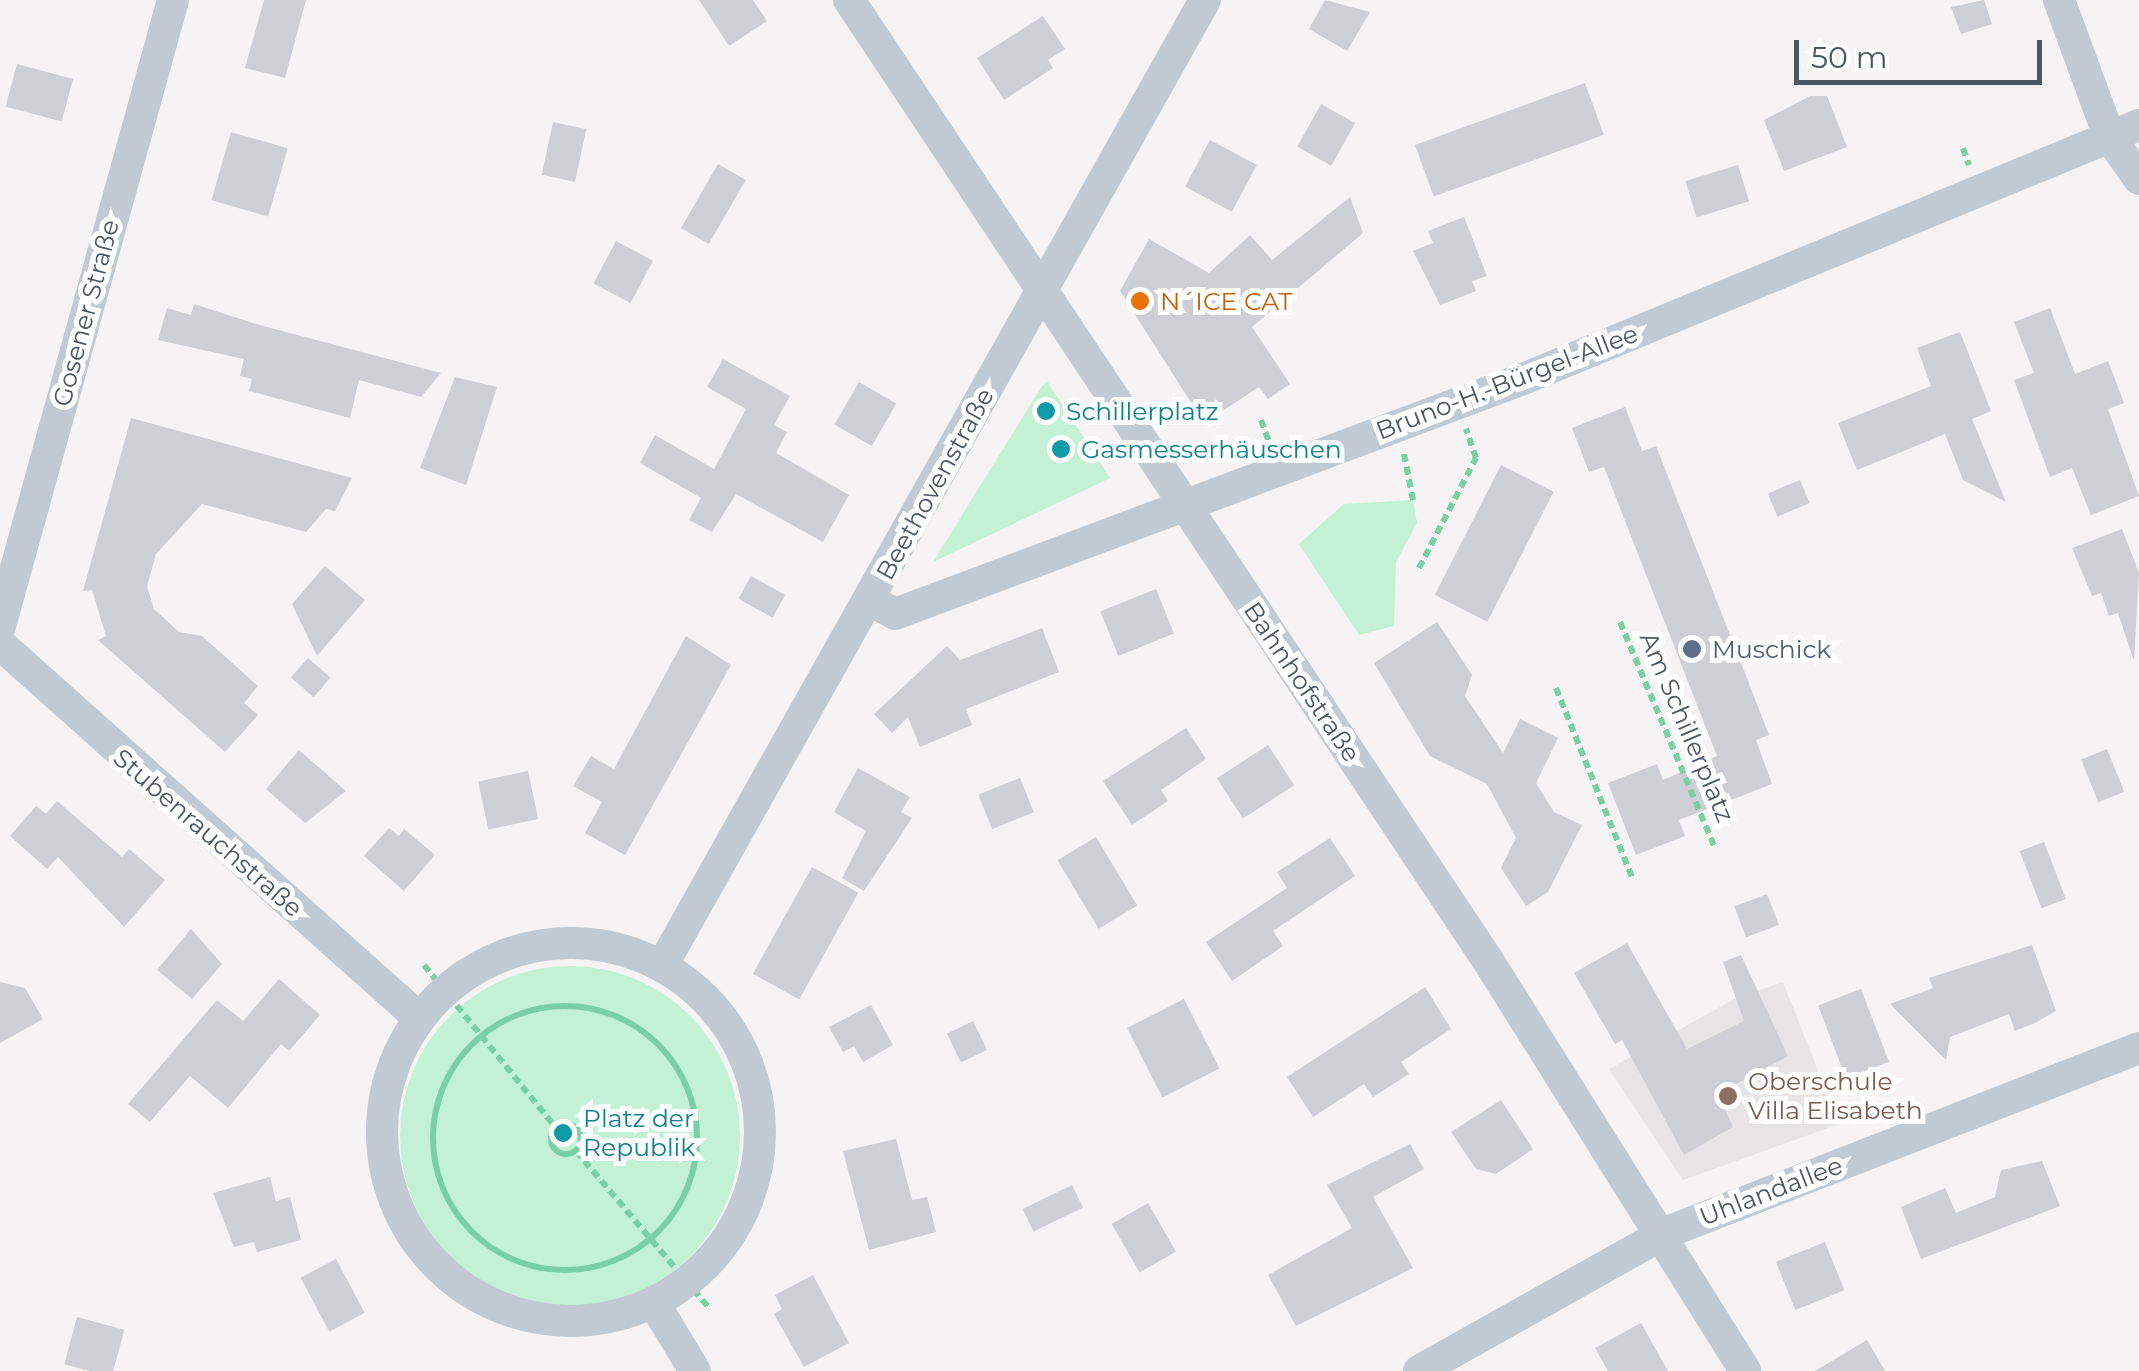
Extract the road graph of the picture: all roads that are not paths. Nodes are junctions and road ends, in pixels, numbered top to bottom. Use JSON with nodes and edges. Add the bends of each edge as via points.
{"nodes":[{"id":1,"x":172,"y":0,"type":"edge"},
{"id":2,"x":849,"y":0,"type":"edge"},
{"id":3,"x":1205,"y":0,"type":"edge"},
{"id":4,"x":2058,"y":0,"type":"edge"},
{"id":5,"x":2124,"y":130,"type":"edge"},
{"id":6,"x":2139,"y":179,"type":"edge"},
{"id":7,"x":1042,"y":288,"type":"junction"},
{"id":8,"x":1182,"y":504,"type":"junction"},
{"id":9,"x":871,"y":602,"type":"junction"},
{"id":10,"x":0,"y":626,"type":"edge"},
{"id":11,"x":0,"y":644,"type":"edge"},
{"id":12,"x":662,"y":966,"type":"junction"},
{"id":13,"x":419,"y":1018,"type":"junction"},
{"id":14,"x":2139,"y":1048,"type":"edge"},
{"id":15,"x":1664,"y":1233,"type":"junction"},
{"id":16,"x":654,"y":1302,"type":"junction"},
{"id":17,"x":695,"y":1371,"type":"edge"},
{"id":18,"x":1419,"y":1371,"type":"edge"},
{"id":19,"x":1744,"y":1371,"type":"edge"}],
"edges":[{"from":1,"to":10,"type":"street","name":"Gosener Straße"},
{"from":2,"to":7,"type":"street","name":"Bahnhofstraße"},
{"from":3,"to":7,"type":"street","name":"Beethovenstraße"},
{"from":4,"to":5,"type":"street"},
{"from":5,"to":6,"type":"street"},
{"from":5,"to":8,"type":"street","name":"Bruno-H.-Bürgel-Allee","via":[[1457,403]]},
{"from":7,"to":8,"type":"street","name":"Bahnhofstraße"},
{"from":7,"to":9,"type":"street","name":"Beethovenstraße"},
{"from":8,"to":9,"type":"street","name":"Bruno-H.-Bürgel-Allee","via":[[895,614]]},
{"from":8,"to":15,"type":"street","name":"Bahnhofstraße"},
{"from":9,"to":12,"type":"street","name":"Beethovenstraße"},
{"from":11,"to":13,"type":"street","name":"Stubenrauchstraße"},
{"from":12,"to":13,"type":"street","via":[[584,943],[543,944],[482,964]]},
{"from":12,"to":16,"type":"street","via":[[729,1028],[760,1116],[748,1198],[723,1245]]},
{"from":13,"to":16,"type":"street","via":[[394,1064],[382,1148],[398,1209],[435,1264],[496,1306],[534,1318],[616,1316]]},
{"from":14,"to":15,"type":"street","name":"Uhlandallee"},
{"from":15,"to":18,"type":"street","name":"Uhlandallee"},
{"from":15,"to":19,"type":"street","name":"Bahnhofstraße"},
{"from":16,"to":17,"type":"street"}]}
